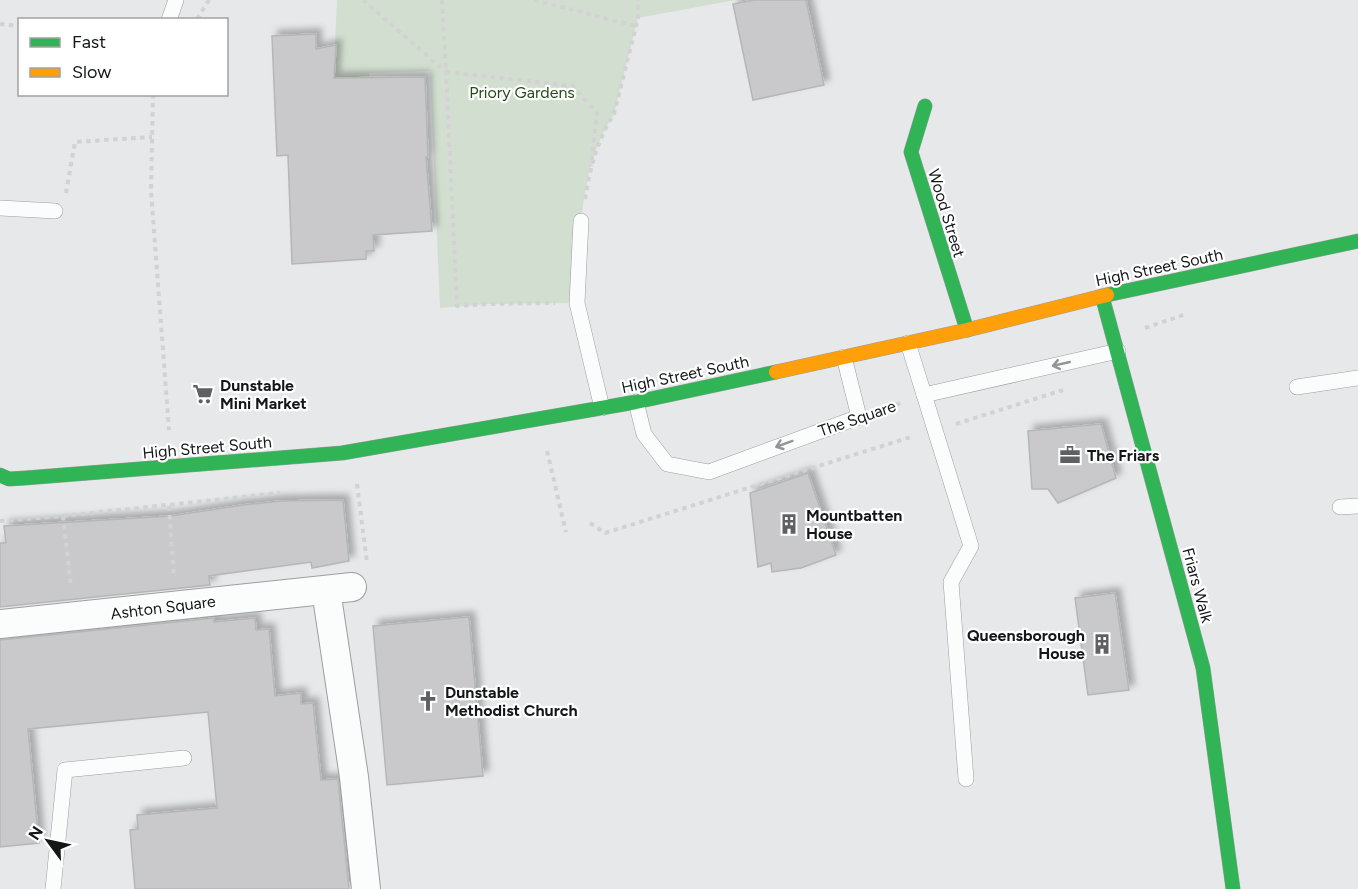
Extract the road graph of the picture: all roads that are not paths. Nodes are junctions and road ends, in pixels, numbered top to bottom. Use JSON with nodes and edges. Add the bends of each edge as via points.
{"nodes":[{"id":1,"x":176,"y":0,"type":"edge"},
{"id":2,"x":170,"y":18,"type":"edge"},
{"id":3,"x":925,"y":106,"type":"dead end"},
{"id":4,"x":0,"y":208,"type":"edge"},
{"id":5,"x":54,"y":211,"type":"road end"},
{"id":6,"x":581,"y":221,"type":"road end"},
{"id":7,"x":1358,"y":241,"type":"edge"},
{"id":8,"x":1102,"y":296,"type":"junction"},
{"id":9,"x":967,"y":330,"type":"junction"},
{"id":10,"x":908,"y":343,"type":"junction"},
{"id":11,"x":1118,"y":351,"type":"junction"},
{"id":12,"x":844,"y":357,"type":"junction"},
{"id":13,"x":1358,"y":378,"type":"edge"},
{"id":14,"x":1297,"y":387,"type":"dead end"},
{"id":15,"x":924,"y":395,"type":"junction"},
{"id":16,"x":636,"y":402,"type":"junction"},
{"id":17,"x":602,"y":408,"type":"junction"},
{"id":18,"x":3,"y":480,"type":"edge"},
{"id":19,"x":1358,"y":506,"type":"edge"},
{"id":20,"x":1340,"y":507,"type":"dead end"},
{"id":21,"x":0,"y":624,"type":"edge"},
{"id":22,"x":184,"y":758,"type":"dead end"},
{"id":23,"x":966,"y":779,"type":"dead end"},
{"id":24,"x":53,"y":889,"type":"edge"},
{"id":25,"x":366,"y":889,"type":"edge"},
{"id":26,"x":1233,"y":889,"type":"edge"}],
"edges":[{"from":1,"to":2,"type":"lane"},
{"from":3,"to":9,"type":"main road","name":"Wood Street","via":[[910,152]]},
{"from":4,"to":5,"type":"lane"},
{"from":6,"to":17,"type":"lane","via":[[577,303]]},
{"from":7,"to":8,"type":"main road","name":"High Street South"},
{"from":8,"to":9,"type":"main road","name":"High Street South"},
{"from":8,"to":11,"type":"main road","name":"Friars Walk"},
{"from":9,"to":10,"type":"main road","name":"High Street South"},
{"from":10,"to":12,"type":"main road","name":"High Street South"},
{"from":10,"to":15,"type":"lane"},
{"from":11,"to":15,"type":"lane","one_way":true},
{"from":11,"to":26,"type":"main road","name":"Friars Walk","via":[[1203,668]]},
{"from":12,"to":16,"type":"main road","name":"High Street South"},
{"from":12,"to":16,"type":"lane","name":"The Square","one_way":true,"via":[[859,417],[709,472],[666,464],[644,434]]},
{"from":13,"to":14,"type":"lane"},
{"from":15,"to":23,"type":"lane","via":[[971,546],[951,582]]},
{"from":16,"to":17,"type":"main road","name":"High Street South"},
{"from":17,"to":18,"type":"main road","name":"High Street South","via":[[342,453]]},
{"from":19,"to":20,"type":"lane"},
{"from":21,"to":25,"type":"street","name":"Ashton Square","via":[[349,583],[354,777]]},
{"from":22,"to":24,"type":"lane","via":[[65,770]]}]}
